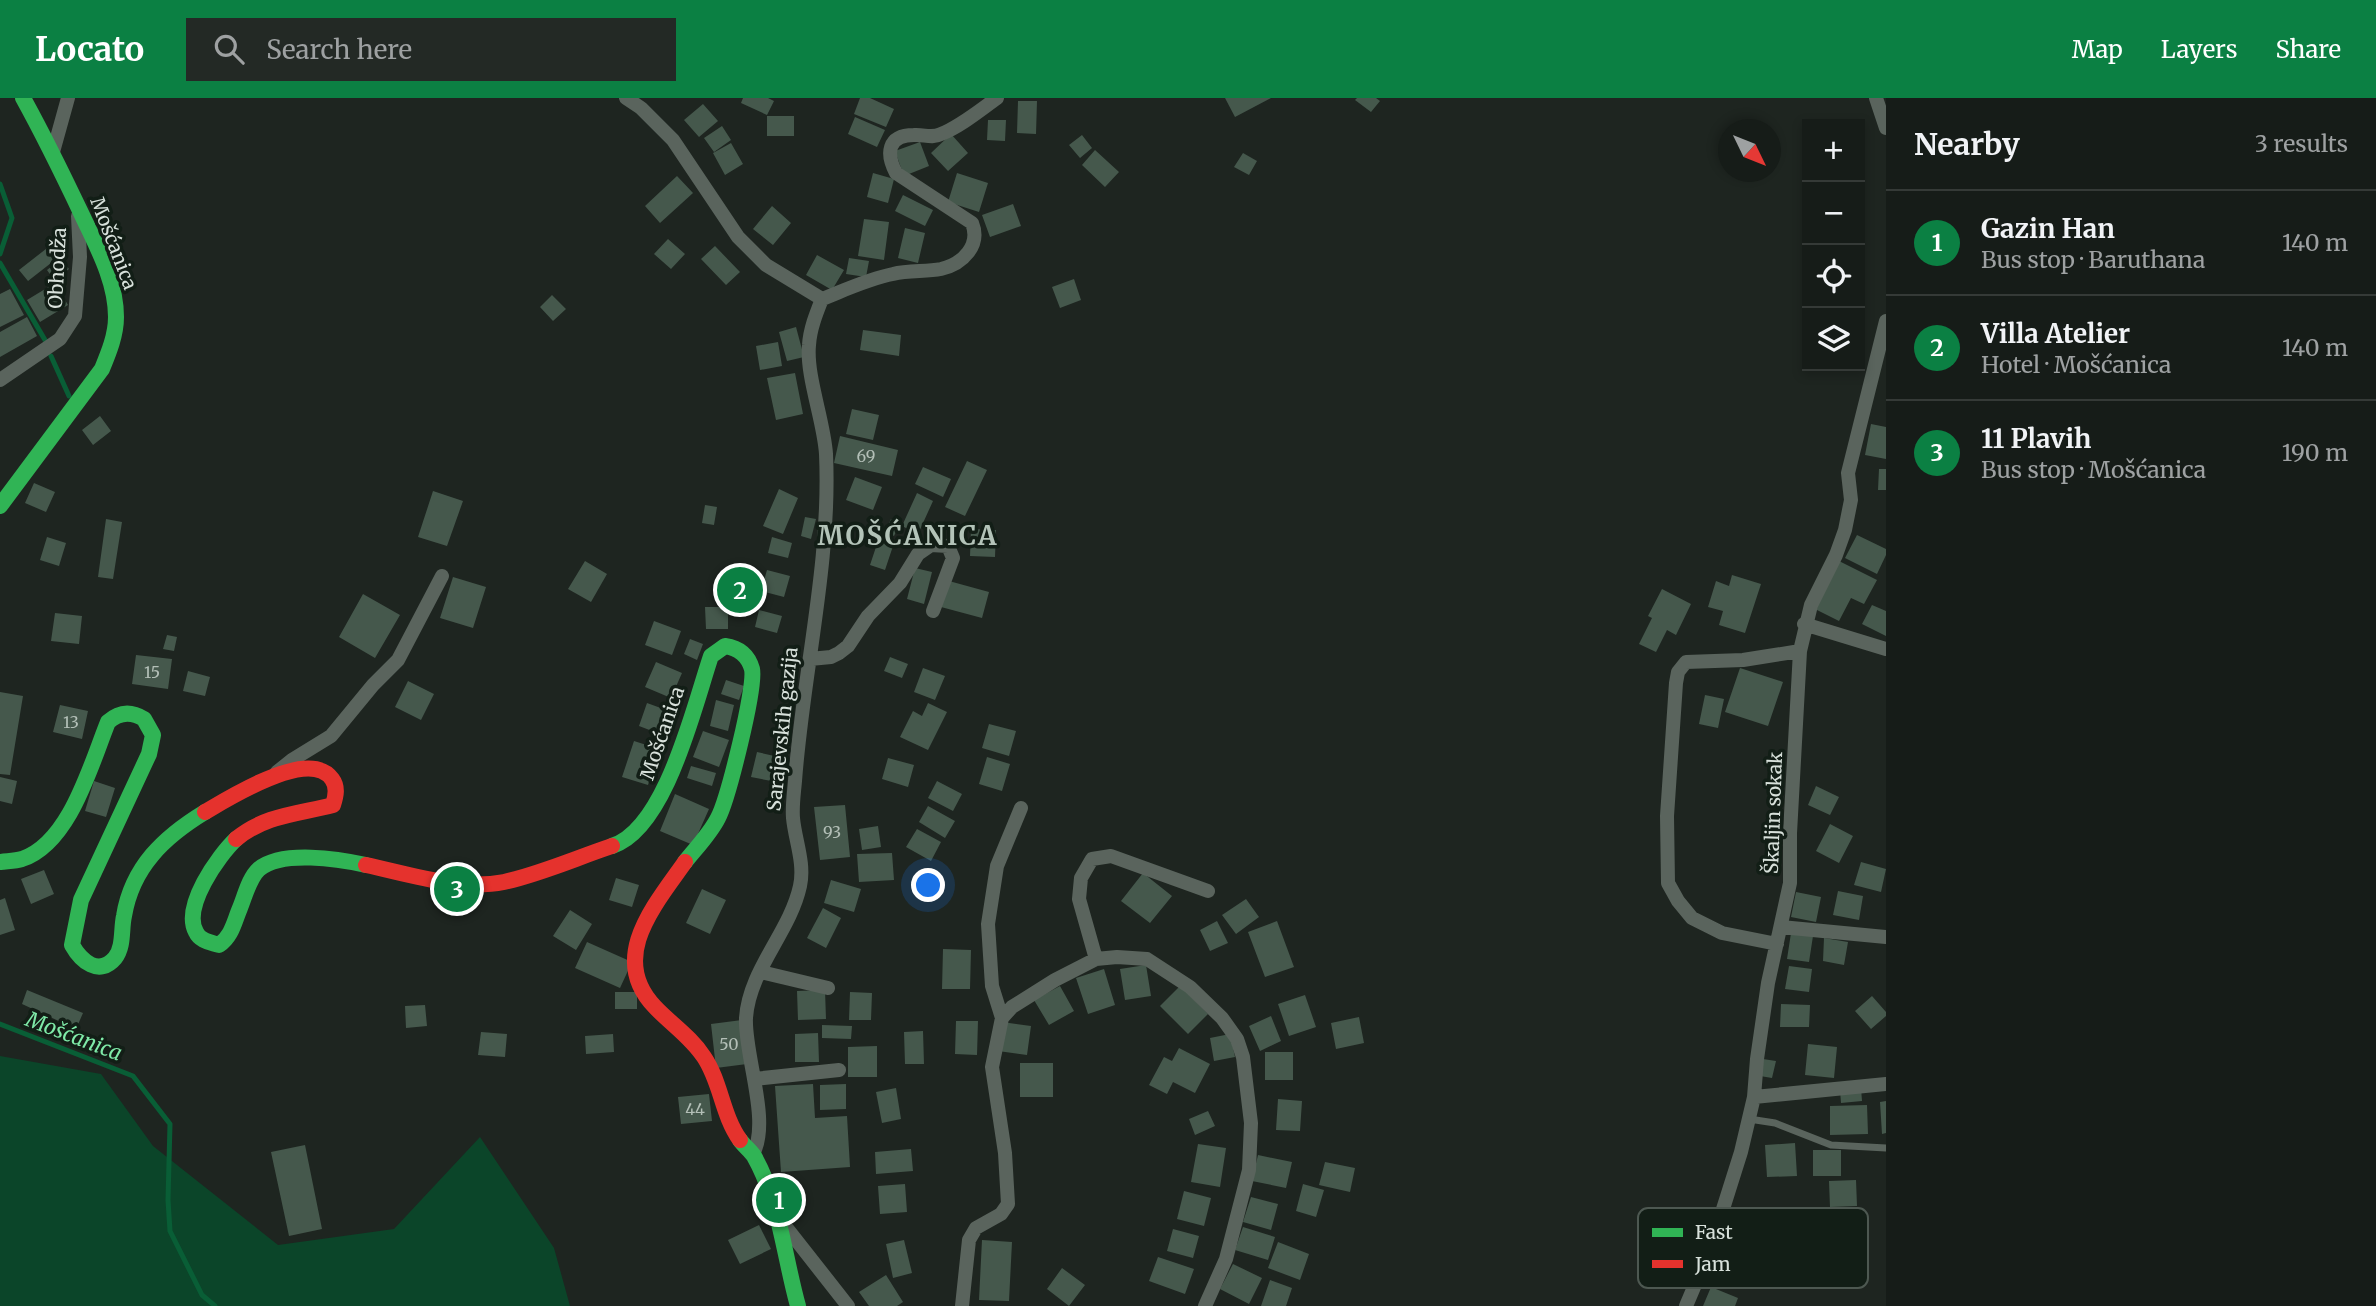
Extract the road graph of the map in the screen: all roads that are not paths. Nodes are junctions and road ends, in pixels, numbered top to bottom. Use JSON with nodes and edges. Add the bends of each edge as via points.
{"nodes":[{"id":1,"x":23,"y":98,"type":"edge"},
{"id":2,"x":68,"y":98,"type":"edge"},
{"id":3,"x":626,"y":98,"type":"edge"},
{"id":4,"x":998,"y":98,"type":"edge"},
{"id":5,"x":1876,"y":98,"type":"edge"},
{"id":6,"x":1886,"y":128,"type":"edge"},
{"id":7,"x":52,"y":152,"type":"junction"},
{"id":8,"x":78,"y":207,"type":"junction"},
{"id":9,"x":822,"y":299,"type":"junction"},
{"id":10,"x":1886,"y":321,"type":"edge"},
{"id":11,"x":0,"y":380,"type":"edge"},
{"id":12,"x":0,"y":506,"type":"edge"},
{"id":13,"x":442,"y":576,"type":"dead end"},
{"id":14,"x":933,"y":611,"type":"dead end"},
{"id":15,"x":1804,"y":624,"type":"junction"},
{"id":16,"x":1886,"y":649,"type":"edge"},
{"id":17,"x":1800,"y":651,"type":"junction"},
{"id":18,"x":810,"y":659,"type":"junction"},
{"id":19,"x":274,"y":775,"type":"junction"},
{"id":20,"x":1021,"y":808,"type":"dead end"},
{"id":21,"x":0,"y":862,"type":"edge"},
{"id":22,"x":1208,"y":891,"type":"dead end"},
{"id":23,"x":1781,"y":927,"type":"junction"},
{"id":24,"x":1886,"y":937,"type":"edge"},
{"id":25,"x":1777,"y":944,"type":"junction"},
{"id":26,"x":1096,"y":959,"type":"junction"},
{"id":27,"x":761,"y":972,"type":"junction"},
{"id":28,"x":828,"y":988,"type":"dead end"},
{"id":29,"x":1002,"y":1018,"type":"junction"},
{"id":30,"x":839,"y":1070,"type":"dead end"},
{"id":31,"x":754,"y":1079,"type":"junction"},
{"id":32,"x":1886,"y":1084,"type":"edge"},
{"id":33,"x":1754,"y":1097,"type":"junction"},
{"id":34,"x":1749,"y":1119,"type":"junction"},
{"id":35,"x":1886,"y":1148,"type":"edge"},
{"id":36,"x":754,"y":1154,"type":"junction"},
{"id":37,"x":1723,"y":1208,"type":"edge"},
{"id":38,"x":779,"y":1218,"type":"junction"},
{"id":39,"x":1694,"y":1288,"type":"edge"},
{"id":40,"x":797,"y":1306,"type":"edge"},
{"id":41,"x":848,"y":1306,"type":"edge"},
{"id":42,"x":962,"y":1306,"type":"edge"},
{"id":43,"x":1205,"y":1306,"type":"edge"},
{"id":44,"x":1686,"y":1306,"type":"edge"}],
"edges":[{"from":1,"to":7,"type":"main road","name":"Mošćanica"},
{"from":2,"to":7,"type":"street"},
{"from":3,"to":9,"type":"street","via":[[673,140],[738,237],[766,265]]},
{"from":4,"to":9,"type":"street","via":[[938,136],[904,135],[890,149],[896,173],[972,223],[976,232],[972,247],[961,261],[942,269],[892,274]]},
{"from":5,"to":6,"type":"street"},
{"from":7,"to":8,"type":"main road","name":"Mošćanica"},
{"from":8,"to":11,"type":"street","name":"Obhodža","via":[[75,316],[60,339]]},
{"from":8,"to":12,"type":"main road","name":"Mošćanica","via":[[114,293],[113,343],[87,392]]},
{"from":9,"to":18,"type":"street","name":"Sarajevskih gazija","via":[[808,346],[826,456],[823,541]]},
{"from":10,"to":15,"type":"street","name":"Škaljin sokak","via":[[1848,473],[1851,500],[1845,530]]},
{"from":13,"to":19,"type":"street","name":"Mošćanica","via":[[398,660],[331,736]]},
{"from":14,"to":18,"type":"street","via":[[953,558],[948,546],[941,544],[918,554],[848,646],[831,657]]},
{"from":15,"to":16,"type":"street"},
{"from":15,"to":17,"type":"street","name":"Škaljin sokak"},
{"from":17,"to":23,"type":"street","name":"Škaljin sokak","via":[[1790,883]]},
{"from":17,"to":25,"type":"street","via":[[1686,662],[1676,682],[1667,816],[1668,883],[1692,918],[1722,933]]},
{"from":18,"to":27,"type":"street","name":"Sarajevskih gazija","via":[[793,815],[800,886]]},
{"from":19,"to":21,"type":"main road","name":"Mošćanica","via":[[202,813],[159,845],[128,894],[118,952],[103,966],[86,964],[78,956],[72,945],[74,929],[81,900],[149,754],[153,737],[142,718],[125,711],[114,715],[66,819],[48,842],[23,860]]},
{"from":19,"to":36,"type":"main road","name":"Mošćanica","via":[[327,773],[338,795],[333,805],[256,825],[224,851],[193,910],[193,927],[206,942],[219,945],[228,939],[259,869],[294,858],[328,857],[470,884],[503,882],[619,844],[638,830],[666,788],[711,656],[725,646],[737,647],[747,655],[753,677],[737,756],[718,818],[654,905],[634,956],[634,971],[653,1005],[706,1058],[733,1129]]},
{"from":20,"to":29,"type":"street","via":[[996,866],[988,925],[992,986]]},
{"from":22,"to":26,"type":"street","via":[[1111,856],[1092,859],[1081,877],[1079,900]]},
{"from":23,"to":24,"type":"street"},
{"from":23,"to":25,"type":"street","name":"Škaljin sokak"},
{"from":25,"to":33,"type":"street","name":"Škaljin sokak"},
{"from":26,"to":29,"type":"street","via":[[1055,980]]},
{"from":26,"to":43,"type":"street","via":[[1147,959],[1189,987],[1237,1039],[1251,1123],[1249,1170],[1226,1259]]},
{"from":27,"to":28,"type":"street"},
{"from":27,"to":31,"type":"street","name":"Sarajevskih gazija","via":[[746,1018]]},
{"from":29,"to":42,"type":"street","via":[[992,1067],[1008,1204],[1001,1214],[976,1228],[969,1240]]},
{"from":30,"to":31,"type":"street"},
{"from":31,"to":36,"type":"street","name":"Sarajevskih gazija","via":[[758,1120]]},
{"from":32,"to":33,"type":"street"},
{"from":33,"to":34,"type":"street","name":"Škaljin sokak"},
{"from":34,"to":35,"type":"lane","via":[[1774,1123],[1832,1145]]},
{"from":34,"to":37,"type":"street","name":"Škaljin sokak"},
{"from":36,"to":38,"type":"main road"},
{"from":38,"to":40,"type":"main road"},
{"from":38,"to":41,"type":"street"},
{"from":39,"to":44,"type":"street","name":"Škaljin sokak"}]}
